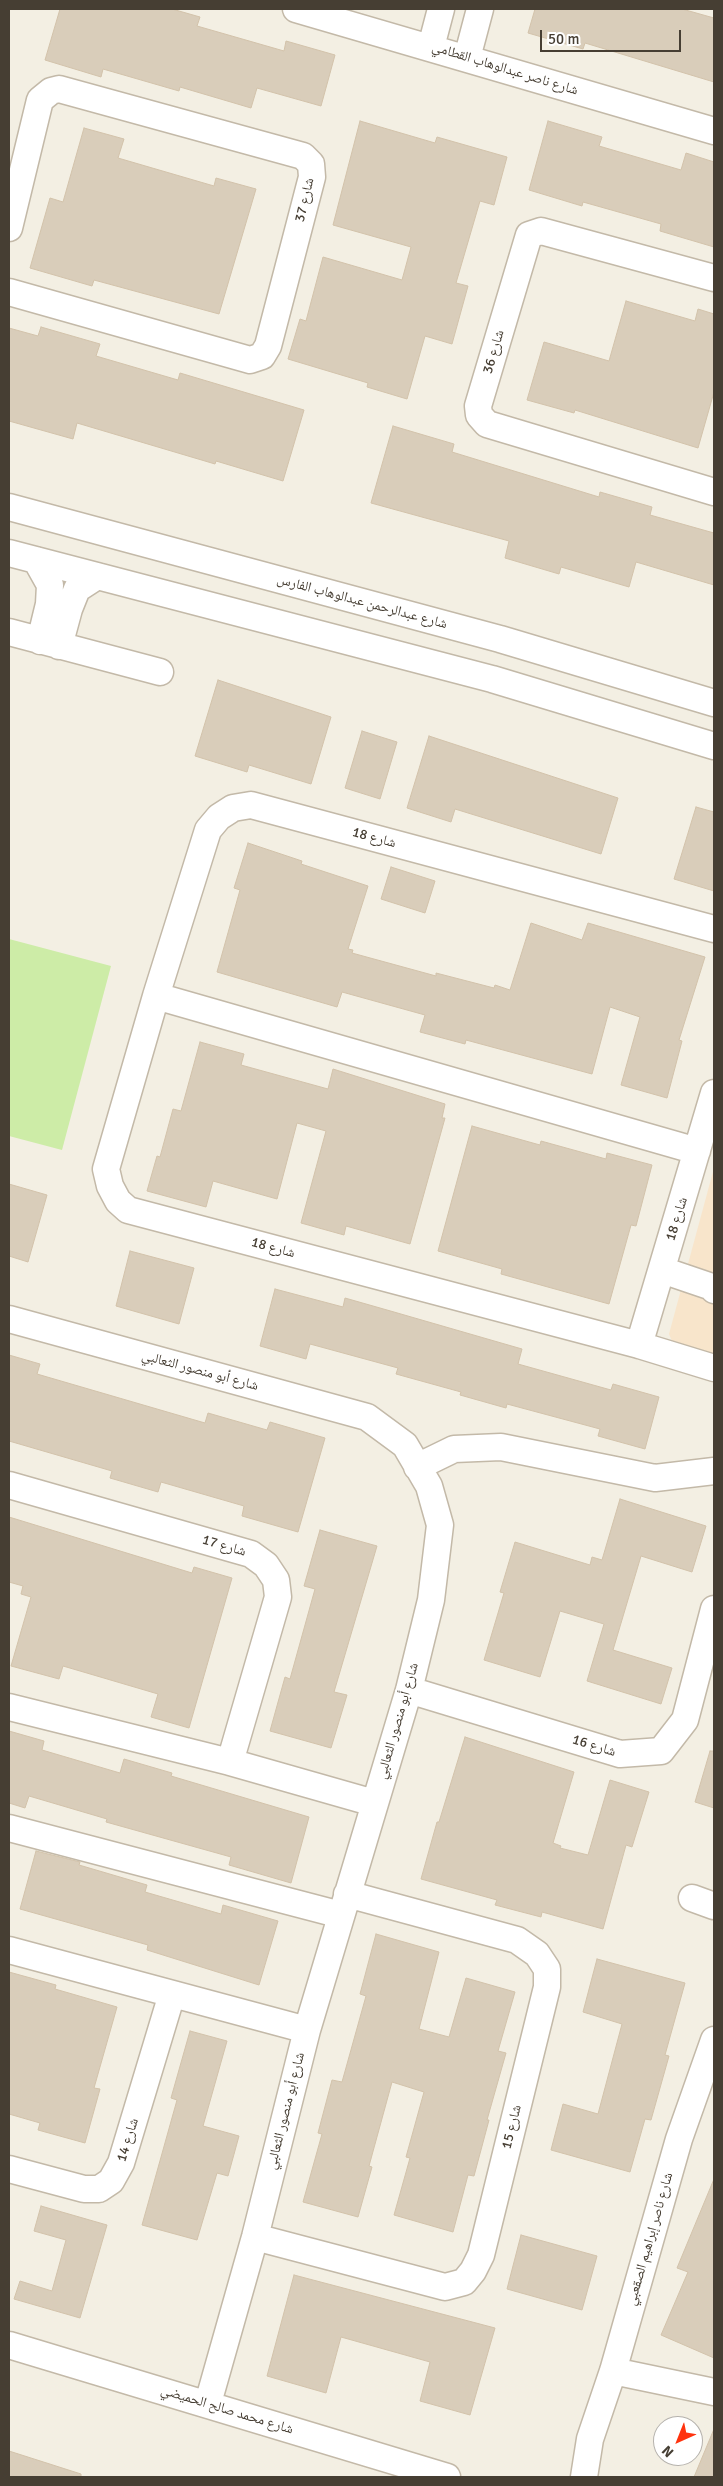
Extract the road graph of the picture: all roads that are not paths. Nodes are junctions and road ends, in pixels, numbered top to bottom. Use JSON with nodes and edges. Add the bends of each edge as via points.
{"nodes":[{"id":1,"x":296,"y":9,"type":"edge"},
{"id":2,"x":441,"y":9,"type":"edge"},
{"id":3,"x":480,"y":9,"type":"edge"},
{"id":4,"x":431,"y":47,"type":"junction"},
{"id":5,"x":466,"y":58,"type":"junction"},
{"id":6,"x":714,"y":131,"type":"edge"},
{"id":7,"x":9,"y":228,"type":"edge"},
{"id":8,"x":714,"y":278,"type":"edge"},
{"id":9,"x":9,"y":292,"type":"edge"},
{"id":10,"x":714,"y":492,"type":"edge"},
{"id":11,"x":9,"y":507,"type":"edge"},
{"id":12,"x":9,"y":553,"type":"edge"},
{"id":13,"x":36,"y":560,"type":"junction"},
{"id":14,"x":97,"y":576,"type":"junction"},
{"id":15,"x":9,"y":632,"type":"edge"},
{"id":16,"x":500,"y":639,"type":"junction"},
{"id":17,"x":50,"y":644,"type":"junction"},
{"id":18,"x":564,"y":659,"type":"junction"},
{"id":19,"x":160,"y":672,"type":"dead end"},
{"id":20,"x":492,"y":679,"type":"junction"},
{"id":21,"x":551,"y":696,"type":"junction"},
{"id":22,"x":714,"y":703,"type":"edge"},
{"id":23,"x":714,"y":746,"type":"edge"},
{"id":24,"x":714,"y":929,"type":"edge"},
{"id":25,"x":156,"y":996,"type":"junction"},
{"id":26,"x":714,"y":1093,"type":"edge"},
{"id":27,"x":697,"y":1151,"type":"junction"},
{"id":28,"x":664,"y":1262,"type":"junction"},
{"id":29,"x":714,"y":1282,"type":"edge"},
{"id":30,"x":9,"y":1319,"type":"edge"},
{"id":31,"x":639,"y":1345,"type":"junction"},
{"id":32,"x":714,"y":1368,"type":"edge"},
{"id":33,"x":418,"y":1467,"type":"junction"},
{"id":34,"x":714,"y":1471,"type":"edge"},
{"id":35,"x":9,"y":1485,"type":"edge"},
{"id":36,"x":714,"y":1609,"type":"edge"},
{"id":37,"x":409,"y":1690,"type":"junction"},
{"id":38,"x":9,"y":1707,"type":"edge"},
{"id":39,"x":230,"y":1762,"type":"junction"},
{"id":40,"x":374,"y":1803,"type":"junction"},
{"id":41,"x":9,"y":1828,"type":"edge"},
{"id":42,"x":344,"y":1904,"type":"junction"},
{"id":43,"x":9,"y":1950,"type":"edge"},
{"id":44,"x":172,"y":1994,"type":"junction"},
{"id":45,"x":307,"y":2030,"type":"junction"},
{"id":46,"x":714,"y":2040,"type":"edge"},
{"id":47,"x":9,"y":2169,"type":"edge"},
{"id":48,"x":254,"y":2237,"type":"junction"},
{"id":49,"x":9,"y":2345,"type":"edge"},
{"id":50,"x":613,"y":2371,"type":"junction"},
{"id":51,"x":714,"y":2392,"type":"edge"},
{"id":52,"x":208,"y":2403,"type":"junction"},
{"id":53,"x":590,"y":2439,"type":"junction"},
{"id":54,"x":446,"y":2477,"type":"edge"},
{"id":55,"x":564,"y":2477,"type":"edge"},
{"id":56,"x":584,"y":2477,"type":"edge"}],
"edges":[{"from":1,"to":4,"type":"street","name":"شارع ناصر عبدالوهاب القطامي"},
{"from":2,"to":4,"type":"street"},
{"from":3,"to":5,"type":"street"},
{"from":4,"to":5,"type":"street","name":"شارع ناصر عبدالوهاب القطامي"},
{"from":5,"to":6,"type":"street","name":"شارع ناصر عبدالوهاب القطامي"},
{"from":7,"to":9,"type":"street","name":"شارع 37","via":[[40,100],[59,89],[303,156],[311,164],[312,177],[268,346],[262,356],[250,360]]},
{"from":8,"to":10,"type":"street","name":"شارع 36","via":[[541,231],[528,235],[478,406],[479,415],[487,424]]},
{"from":11,"to":16,"type":"street","name":"شارع عبدالرحمن عبدالوهاب الفارس"},
{"from":12,"to":13,"type":"street"},
{"from":13,"to":14,"type":"street"},
{"from":13,"to":17,"type":"street","via":[[50,585]]},
{"from":14,"to":17,"type":"street","via":[[77,589]]},
{"from":14,"to":20,"type":"street"},
{"from":15,"to":17,"type":"street"},
{"from":16,"to":18,"type":"street","name":"شارع عبدالرحمن عبدالوهاب الفارس"},
{"from":16,"to":20,"type":"street","via":[[510,650],[512,658],[506,672]]},
{"from":17,"to":19,"type":"street"},
{"from":18,"to":21,"type":"street","via":[[548,662],[540,676],[541,684]]},
{"from":18,"to":22,"type":"street","name":"شارع عبدالرحمن عبدالوهاب الفارس"},
{"from":20,"to":21,"type":"street"},
{"from":21,"to":23,"type":"street"},
{"from":24,"to":25,"type":"street","name":"شارع 18","via":[[251,805],[233,808],[219,816],[208,830]]},
{"from":25,"to":27,"type":"street"},
{"from":25,"to":31,"type":"street","name":"شارع 18","via":[[106,1169],[118,1201],[128,1210]]},
{"from":26,"to":27,"type":"street","name":"شارع 18"},
{"from":27,"to":28,"type":"street","name":"شارع 18"},
{"from":28,"to":29,"type":"street"},
{"from":28,"to":31,"type":"street","name":"شارع 18"},
{"from":30,"to":33,"type":"street","name":"شارع أبو منصور الثعالبي","via":[[367,1417],[405,1445]]},
{"from":31,"to":32,"type":"street","name":"شارع 18"},
{"from":33,"to":34,"type":"street","via":[[454,1449],[501,1447],[655,1478]]},
{"from":33,"to":37,"type":"street","name":"شارع أبو منصور الثعالبي","via":[[429,1486],[440,1525],[431,1600]]},
{"from":35,"to":39,"type":"street","name":"شارع 17","via":[[251,1554],[266,1565],[276,1580],[278,1597]]},
{"from":36,"to":37,"type":"street","name":"شارع 16","via":[[685,1720],[661,1751],[620,1754]]},
{"from":37,"to":40,"type":"street","name":"شارع أبو منصور الثعالبي"},
{"from":38,"to":39,"type":"street"},
{"from":39,"to":40,"type":"street"},
{"from":40,"to":42,"type":"street","name":"شارع أبو منصور الثعالبي"},
{"from":41,"to":42,"type":"street","name":"شارع 15"},
{"from":42,"to":45,"type":"street","name":"شارع أبو منصور الثعالبي"},
{"from":42,"to":48,"type":"street","name":"شارع 15","via":[[516,1940],[537,1954],[547,1969],[547,1987],[481,2255],[464,2282],[445,2287]]},
{"from":43,"to":44,"type":"street"},
{"from":44,"to":45,"type":"street"},
{"from":44,"to":47,"type":"street","name":"شارع 14","via":[[121,2163],[111,2181],[99,2189],[84,2189]]},
{"from":45,"to":48,"type":"street","name":"شارع أبو منصور الثعالبي"},
{"from":46,"to":50,"type":"street","name":"شارع ناصر إبراهيم الصقعبي","via":[[679,2139]]},
{"from":48,"to":52,"type":"street","name":"شارع أبو منصور الثعالبي"},
{"from":49,"to":52,"type":"street","name":"شارع محمد صالح الحميضي"},
{"from":50,"to":51,"type":"street"},
{"from":50,"to":53,"type":"street","name":"شارع ناصر إبراهيم الصقعبي"},
{"from":52,"to":54,"type":"street","name":"شارع محمد صالح الحميضي"},
{"from":53,"to":55,"type":"street","name":"شارع ناصر إبراهيم الصقعبي"},
{"from":53,"to":56,"type":"street","name":"شارع ناصر إبراهيم الصقعبي"}]}
